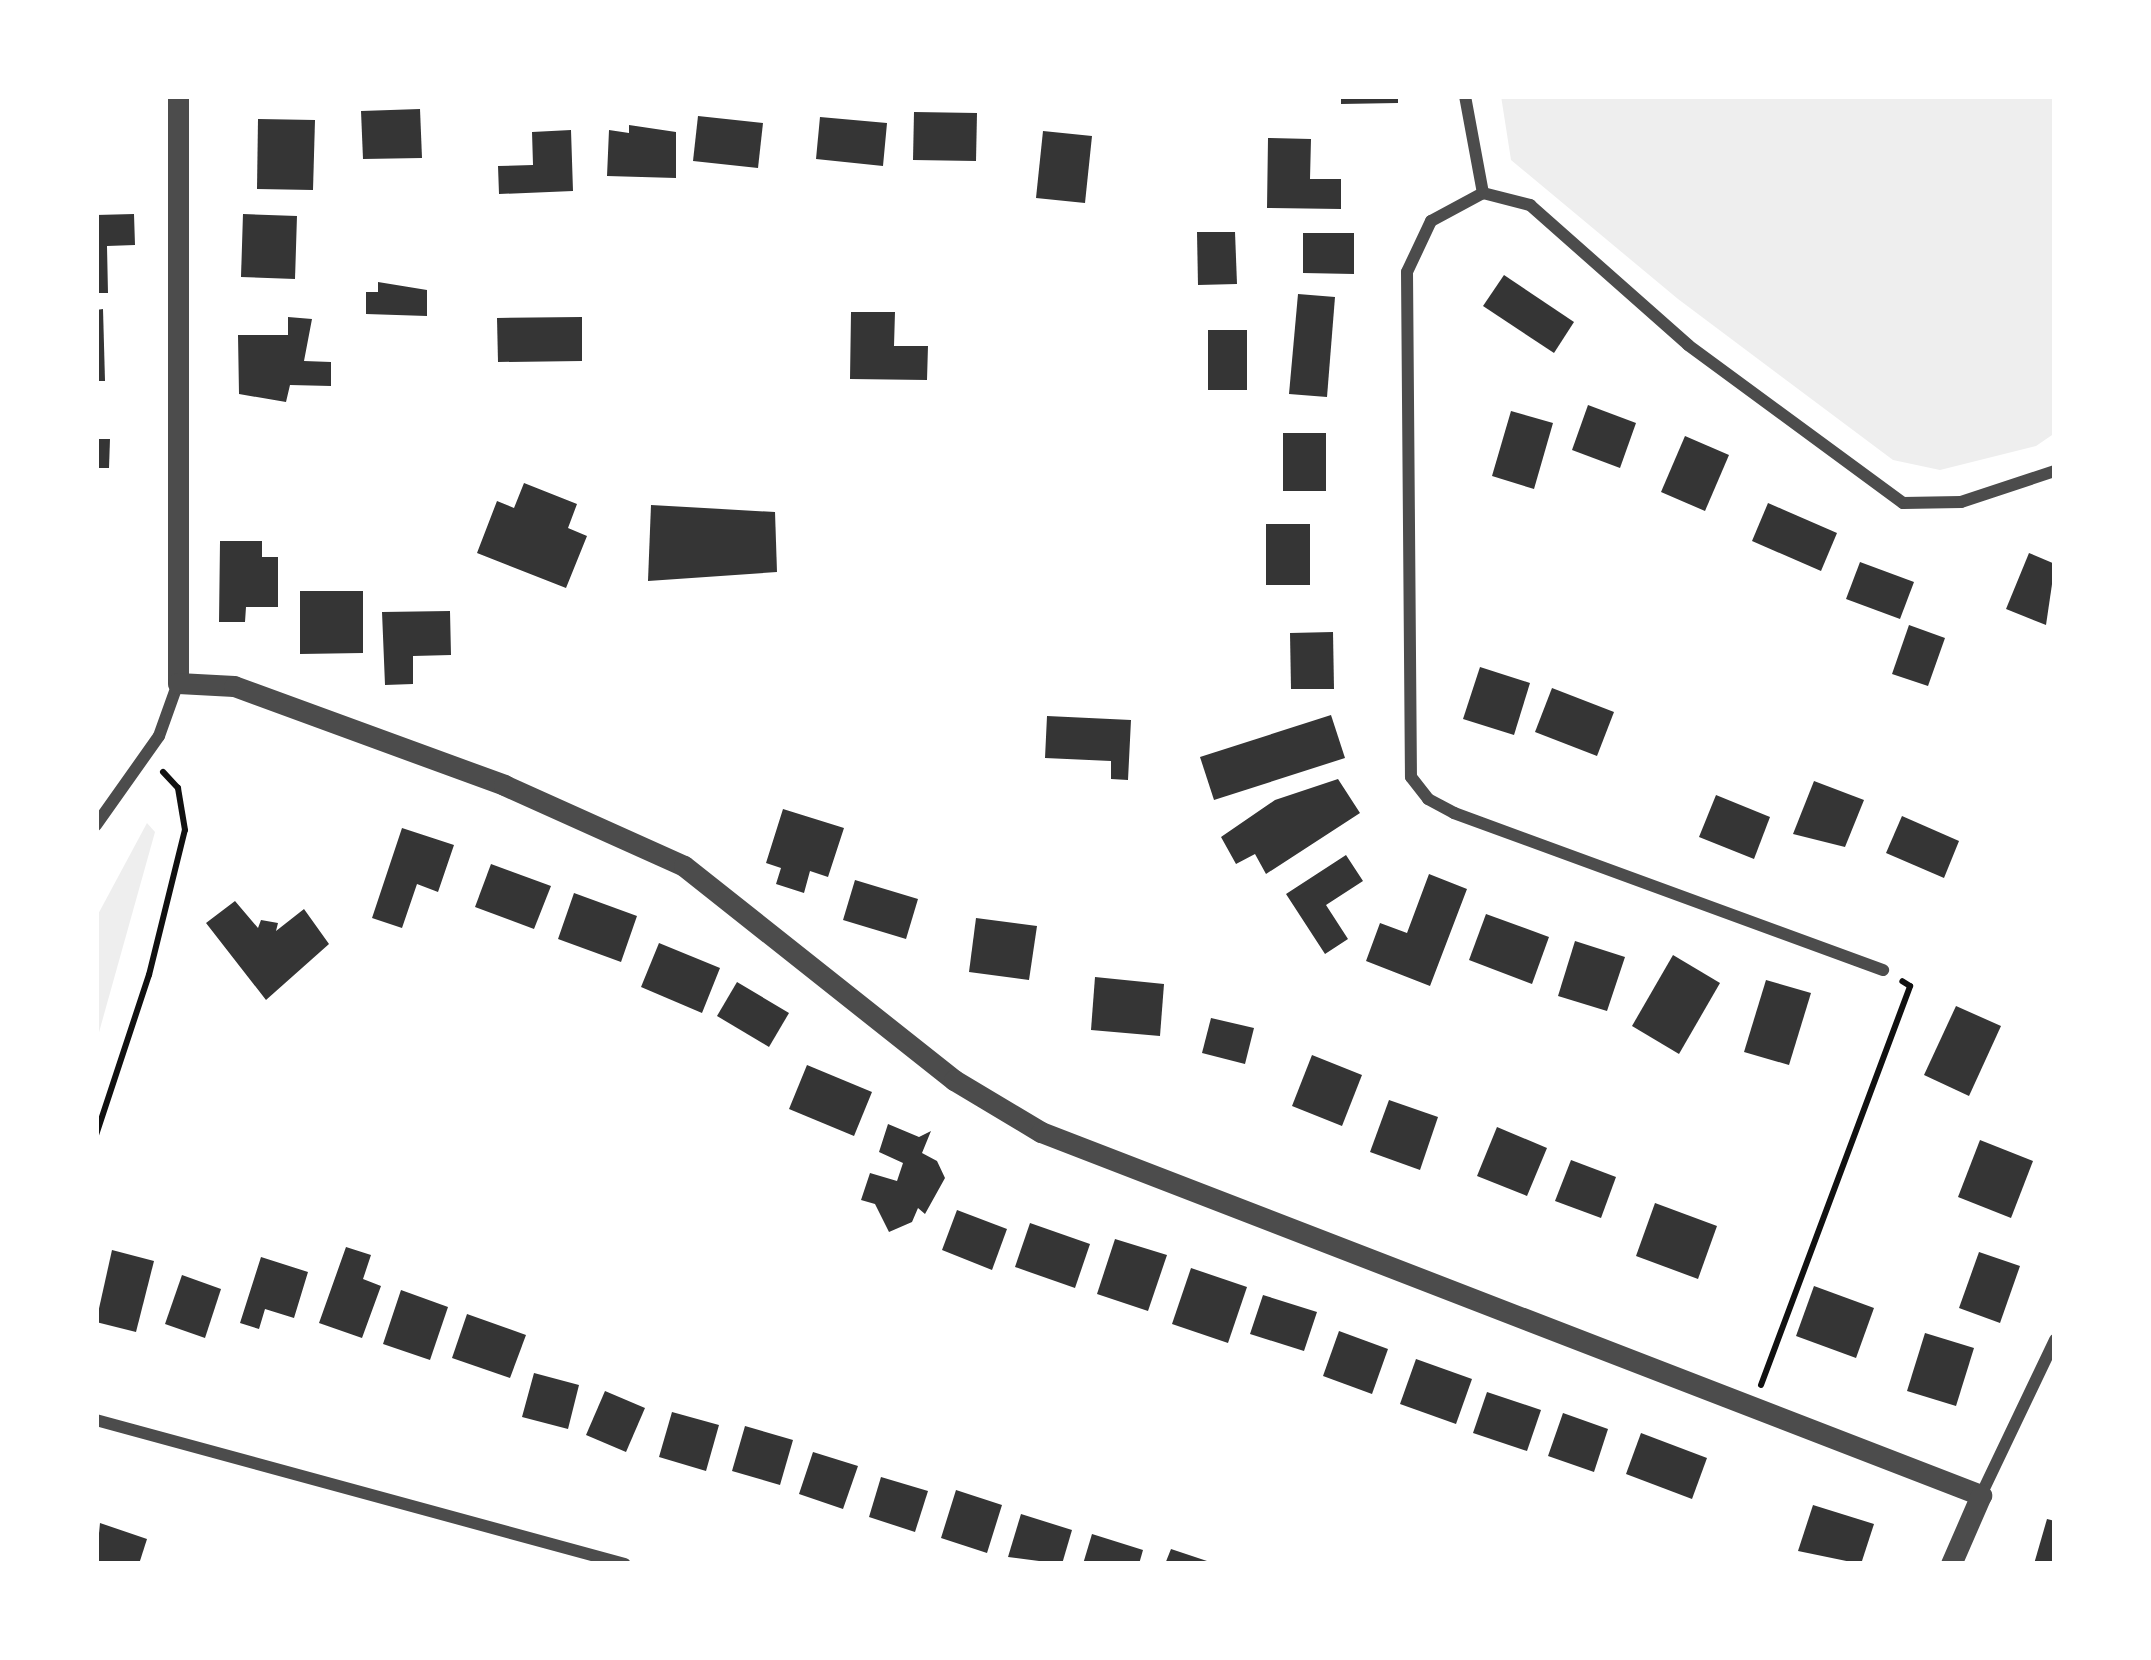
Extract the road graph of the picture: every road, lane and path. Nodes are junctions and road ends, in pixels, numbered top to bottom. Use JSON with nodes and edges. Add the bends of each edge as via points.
{"nodes":[{"id":1,"x":178,"y":96,"type":"edge"},
{"id":2,"x":1465,"y":96,"type":"edge"},
{"id":3,"x":1483,"y":193,"type":"junction"},
{"id":4,"x":2055,"y":471,"type":"edge"},
{"id":5,"x":178,"y":683,"type":"junction"},
{"id":6,"x":164,"y":772,"type":"dead end"},
{"id":7,"x":96,"y":825,"type":"edge"},
{"id":8,"x":1883,"y":970,"type":"joint"},
{"id":9,"x":96,"y":1135,"type":"edge"},
{"id":10,"x":2055,"y":1340,"type":"edge"},
{"id":11,"x":1761,"y":1395,"type":"dead end"},
{"id":12,"x":96,"y":1420,"type":"edge"},
{"id":13,"x":1982,"y":1495,"type":"junction"},
{"id":14,"x":625,"y":1564,"type":"edge"},
{"id":15,"x":1951,"y":1564,"type":"edge"}],
"edges":[{"from":1,"to":5,"type":"street"},
{"from":2,"to":3,"type":"street"},
{"from":3,"to":4,"type":"street","via":[[1530,206],[1688,345],[1903,503],[1961,502]]},
{"from":3,"to":8,"type":"street","via":[[1431,221],[1407,272],[1411,777],[1454,813]]},
{"from":5,"to":7,"type":"street","via":[[159,736]]},
{"from":5,"to":13,"type":"street","via":[[234,686],[504,785],[684,866],[954,1080],[1041,1132]]},
{"from":6,"to":9,"type":"path","via":[[178,788],[185,830]]},
{"from":8,"to":11,"type":"path","via":[[1910,986],[1760,1370]]},
{"from":10,"to":13,"type":"street"},
{"from":12,"to":14,"type":"street"},
{"from":13,"to":15,"type":"street"}]}
